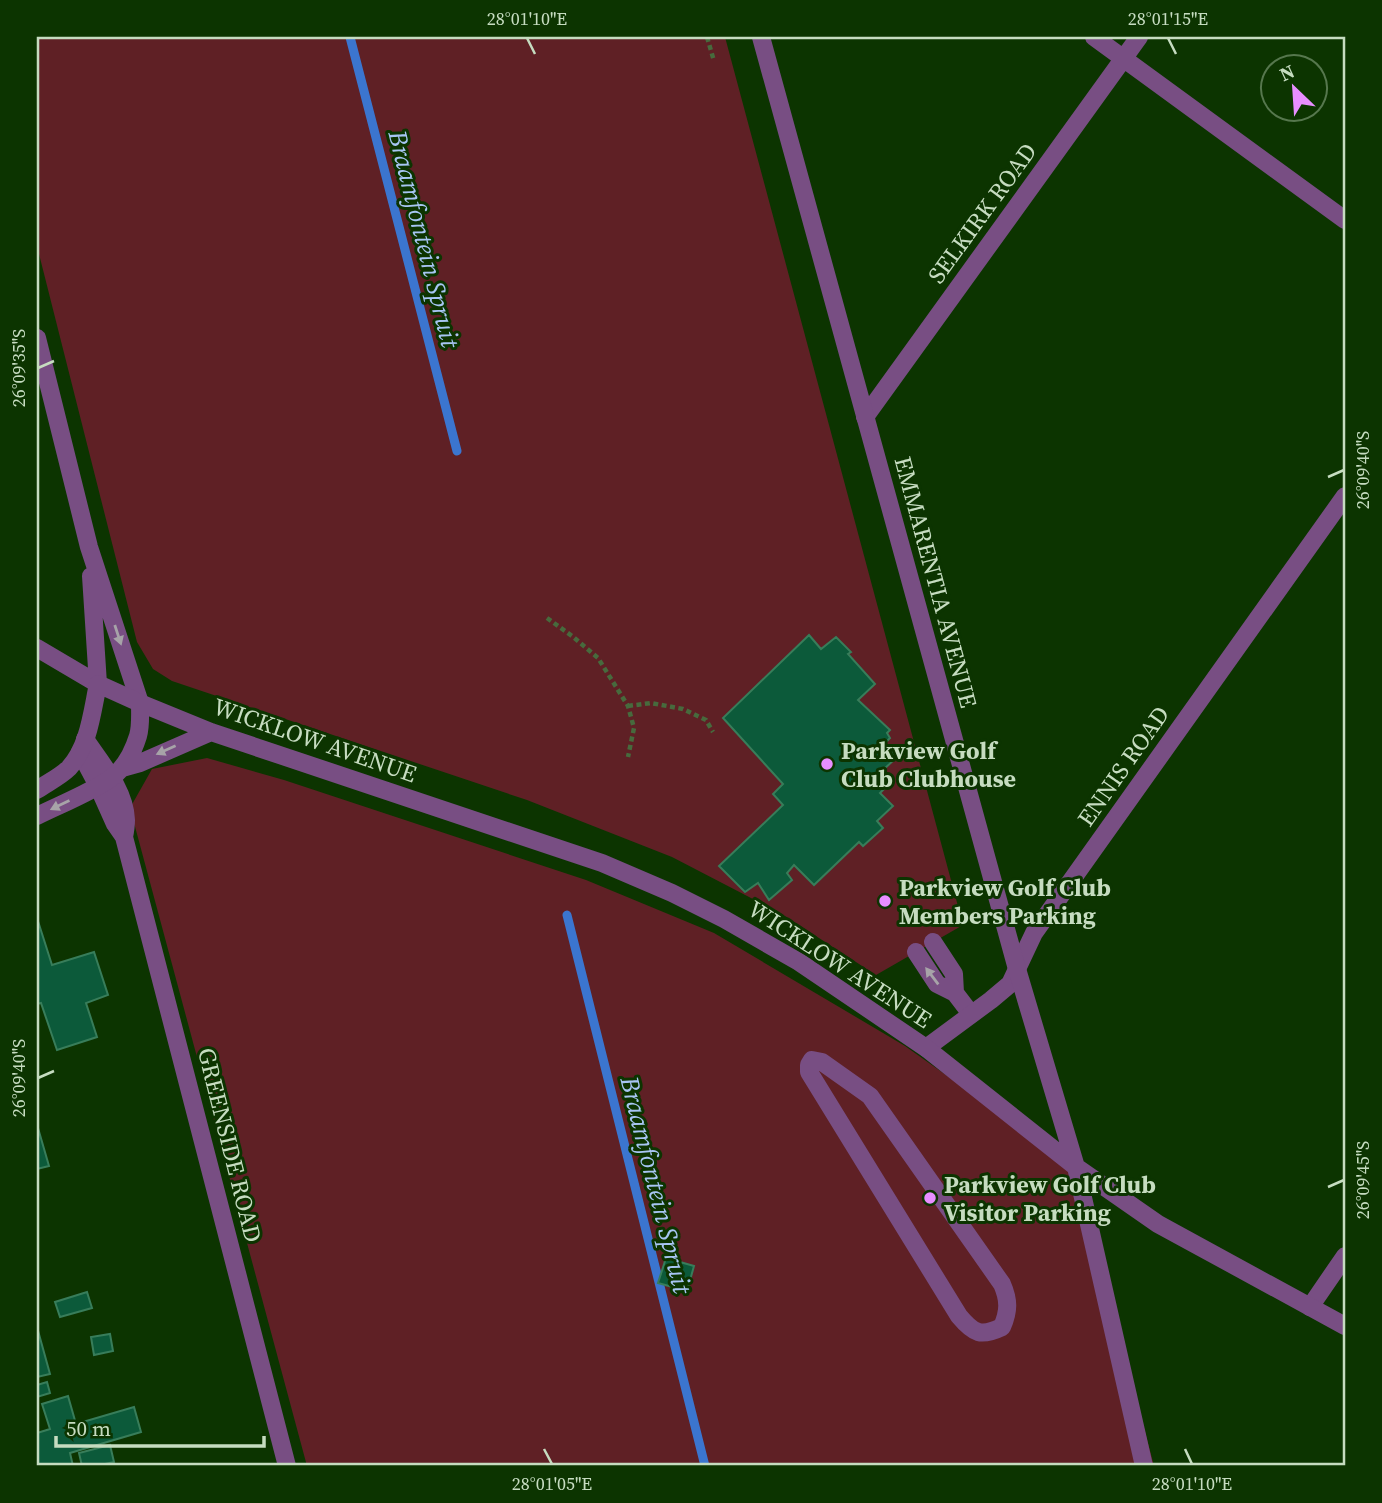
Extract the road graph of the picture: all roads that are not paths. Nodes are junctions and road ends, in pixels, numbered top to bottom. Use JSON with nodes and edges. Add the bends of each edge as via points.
{"nodes":[{"id":1,"x":761,"y":37,"type":"edge"},
{"id":2,"x":1094,"y":37,"type":"edge"},
{"id":3,"x":1139,"y":37,"type":"edge"},
{"id":4,"x":1124,"y":58,"type":"junction"},
{"id":5,"x":1345,"y":220,"type":"edge"},
{"id":6,"x":37,"y":338,"type":"edge"},
{"id":7,"x":865,"y":417,"type":"junction"},
{"id":8,"x":1345,"y":496,"type":"edge"},
{"id":9,"x":89,"y":547,"type":"junction"},
{"id":10,"x":37,"y":648,"type":"edge"},
{"id":11,"x":98,"y":684,"type":"junction"},
{"id":12,"x":139,"y":703,"type":"junction"},
{"id":13,"x":211,"y":732,"type":"junction"},
{"id":14,"x":83,"y":745,"type":"junction"},
{"id":15,"x":111,"y":777,"type":"junction"},
{"id":16,"x":37,"y":790,"type":"edge"},
{"id":17,"x":37,"y":816,"type":"edge"},
{"id":18,"x":933,"y":942,"type":"dead end"},
{"id":19,"x":916,"y":952,"type":"dead end"},
{"id":20,"x":1017,"y":969,"type":"junction"},
{"id":21,"x":955,"y":993,"type":"junction"},
{"id":22,"x":971,"y":1014,"type":"junction"},
{"id":23,"x":926,"y":1048,"type":"junction"},
{"id":24,"x":874,"y":1091,"type":"joint"},
{"id":25,"x":1076,"y":1167,"type":"junction"},
{"id":26,"x":1345,"y":1256,"type":"edge"},
{"id":27,"x":1310,"y":1307,"type":"junction"},
{"id":28,"x":1345,"y":1326,"type":"edge"},
{"id":29,"x":287,"y":1466,"type":"edge"},
{"id":30,"x":1144,"y":1466,"type":"edge"}],
"edges":[{"from":1,"to":7,"type":"street","name":"EMMARENTIA AVENUE"},
{"from":2,"to":4,"type":"street"},
{"from":3,"to":4,"type":"street","name":"SELKIRK ROAD"},
{"from":4,"to":5,"type":"street"},
{"from":4,"to":7,"type":"street","name":"SELKIRK ROAD"},
{"from":6,"to":9,"type":"street"},
{"from":7,"to":20,"type":"street","name":"EMMARENTIA AVENUE"},
{"from":8,"to":20,"type":"street","name":"ENNIS ROAD","via":[[1034,933]]},
{"from":9,"to":11,"type":"street"},
{"from":9,"to":12,"type":"street","one_way":true},
{"from":10,"to":11,"type":"street","name":"WICKLOW AVENUE"},
{"from":11,"to":12,"type":"street","name":"WICKLOW AVENUE"},
{"from":11,"to":14,"type":"street"},
{"from":12,"to":13,"type":"street","name":"WICKLOW AVENUE"},
{"from":12,"to":15,"type":"street","via":[[138,735],[130,756]]},
{"from":13,"to":15,"type":"street","one_way":true},
{"from":13,"to":23,"type":"street","name":"WICKLOW AVENUE","via":[[603,863],[662,888],[799,962]]},
{"from":14,"to":15,"type":"street","name":"GREENSIDE ROAD"},
{"from":14,"to":16,"type":"street","via":[[68,768]]},
{"from":15,"to":17,"type":"street","one_way":true},
{"from":15,"to":29,"type":"street","name":"GREENSIDE ROAD","via":[[122,799],[124,837]]},
{"from":18,"to":21,"type":"street","via":[[954,974]]},
{"from":21,"to":19,"type":"street","one_way":true,"via":[[937,984]]},
{"from":20,"to":22,"type":"street","name":"ENNIS ROAD","via":[[1010,984]]},
{"from":20,"to":25,"type":"street","name":"EMMARENTIA AVENUE"},
{"from":21,"to":22,"type":"street"},
{"from":22,"to":23,"type":"street","name":"ENNIS ROAD"},
{"from":23,"to":25,"type":"street","name":"WICKLOW AVENUE"},
{"from":24,"to":24,"type":"street","via":[[822,1062],[812,1060],[809,1065],[809,1072],[959,1316],[976,1332],[988,1334],[1002,1327],[1008,1308],[1002,1284]]},
{"from":25,"to":27,"type":"street","name":"WICKLOW AVENUE","via":[[1158,1223]]},
{"from":25,"to":30,"type":"street","name":"EMMARENTIA AVENUE"},
{"from":26,"to":27,"type":"street"},
{"from":27,"to":28,"type":"street","name":"WICKLOW AVENUE"}]}
